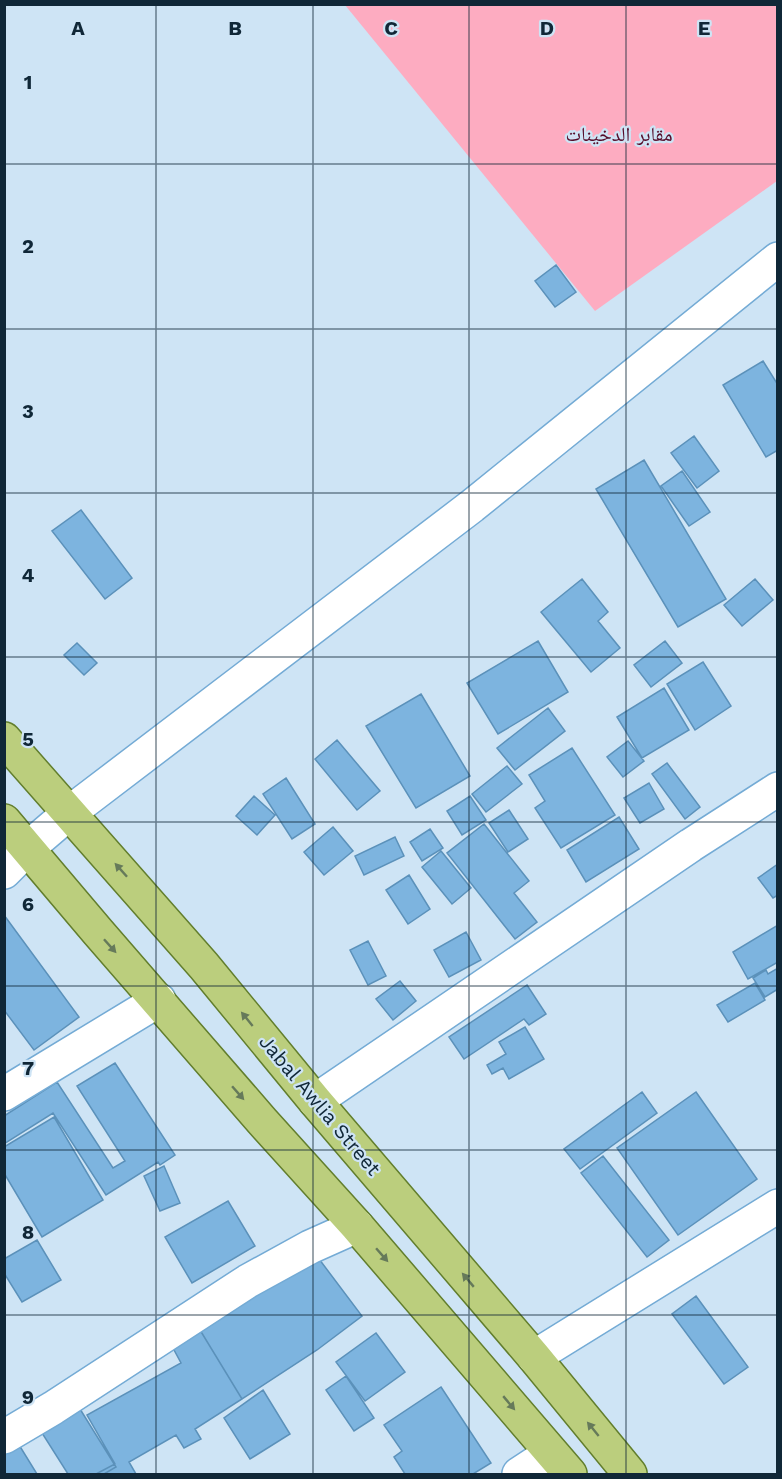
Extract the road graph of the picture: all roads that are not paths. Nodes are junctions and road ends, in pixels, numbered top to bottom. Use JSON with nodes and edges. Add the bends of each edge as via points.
{"nodes":[{"id":1,"x":777,"y":259,"type":"edge"},
{"id":2,"x":4,"y":739,"type":"edge"},
{"id":3,"x":777,"y":789,"type":"edge"},
{"id":4,"x":69,"y":813,"type":"junction"},
{"id":5,"x":4,"y":821,"type":"edge"},
{"id":6,"x":27,"y":849,"type":"junction"},
{"id":7,"x":4,"y":872,"type":"edge"},
{"id":8,"x":159,"y":1000,"type":"junction"},
{"id":9,"x":4,"y":1094,"type":"edge"},
{"id":10,"x":315,"y":1101,"type":"junction"},
{"id":11,"x":777,"y":1206,"type":"edge"},
{"id":12,"x":357,"y":1226,"type":"junction"},
{"id":13,"x":534,"y":1358,"type":"junction"},
{"id":14,"x":4,"y":1437,"type":"edge"},
{"id":15,"x":561,"y":1464,"type":"edge"},
{"id":16,"x":519,"y":1474,"type":"edge"},
{"id":17,"x":630,"y":1474,"type":"edge"}],
"edges":[{"from":1,"to":4,"type":"street","via":[[472,506]]},
{"from":2,"to":4,"type":"main road","name":"Jabal Awlia Street"},
{"from":3,"to":10,"type":"street"},
{"from":4,"to":6,"type":"street"},
{"from":10,"to":4,"type":"main road","name":"Jabal Awlia Street","one_way":true,"via":[[197,958]]},
{"from":5,"to":6,"type":"main road"},
{"from":6,"to":7,"type":"street"},
{"from":6,"to":8,"type":"main road","one_way":true},
{"from":8,"to":9,"type":"street"},
{"from":8,"to":12,"type":"main road","one_way":true},
{"from":13,"to":10,"type":"main road","name":"Jabal Awlia Street","one_way":true},
{"from":11,"to":13,"type":"street"},
{"from":12,"to":14,"type":"street","via":[[249,1281]]},
{"from":12,"to":15,"type":"main road","one_way":true},
{"from":17,"to":13,"type":"main road","name":"Jabal Awlia Street","one_way":true},
{"from":15,"to":16,"type":"street"}]}
